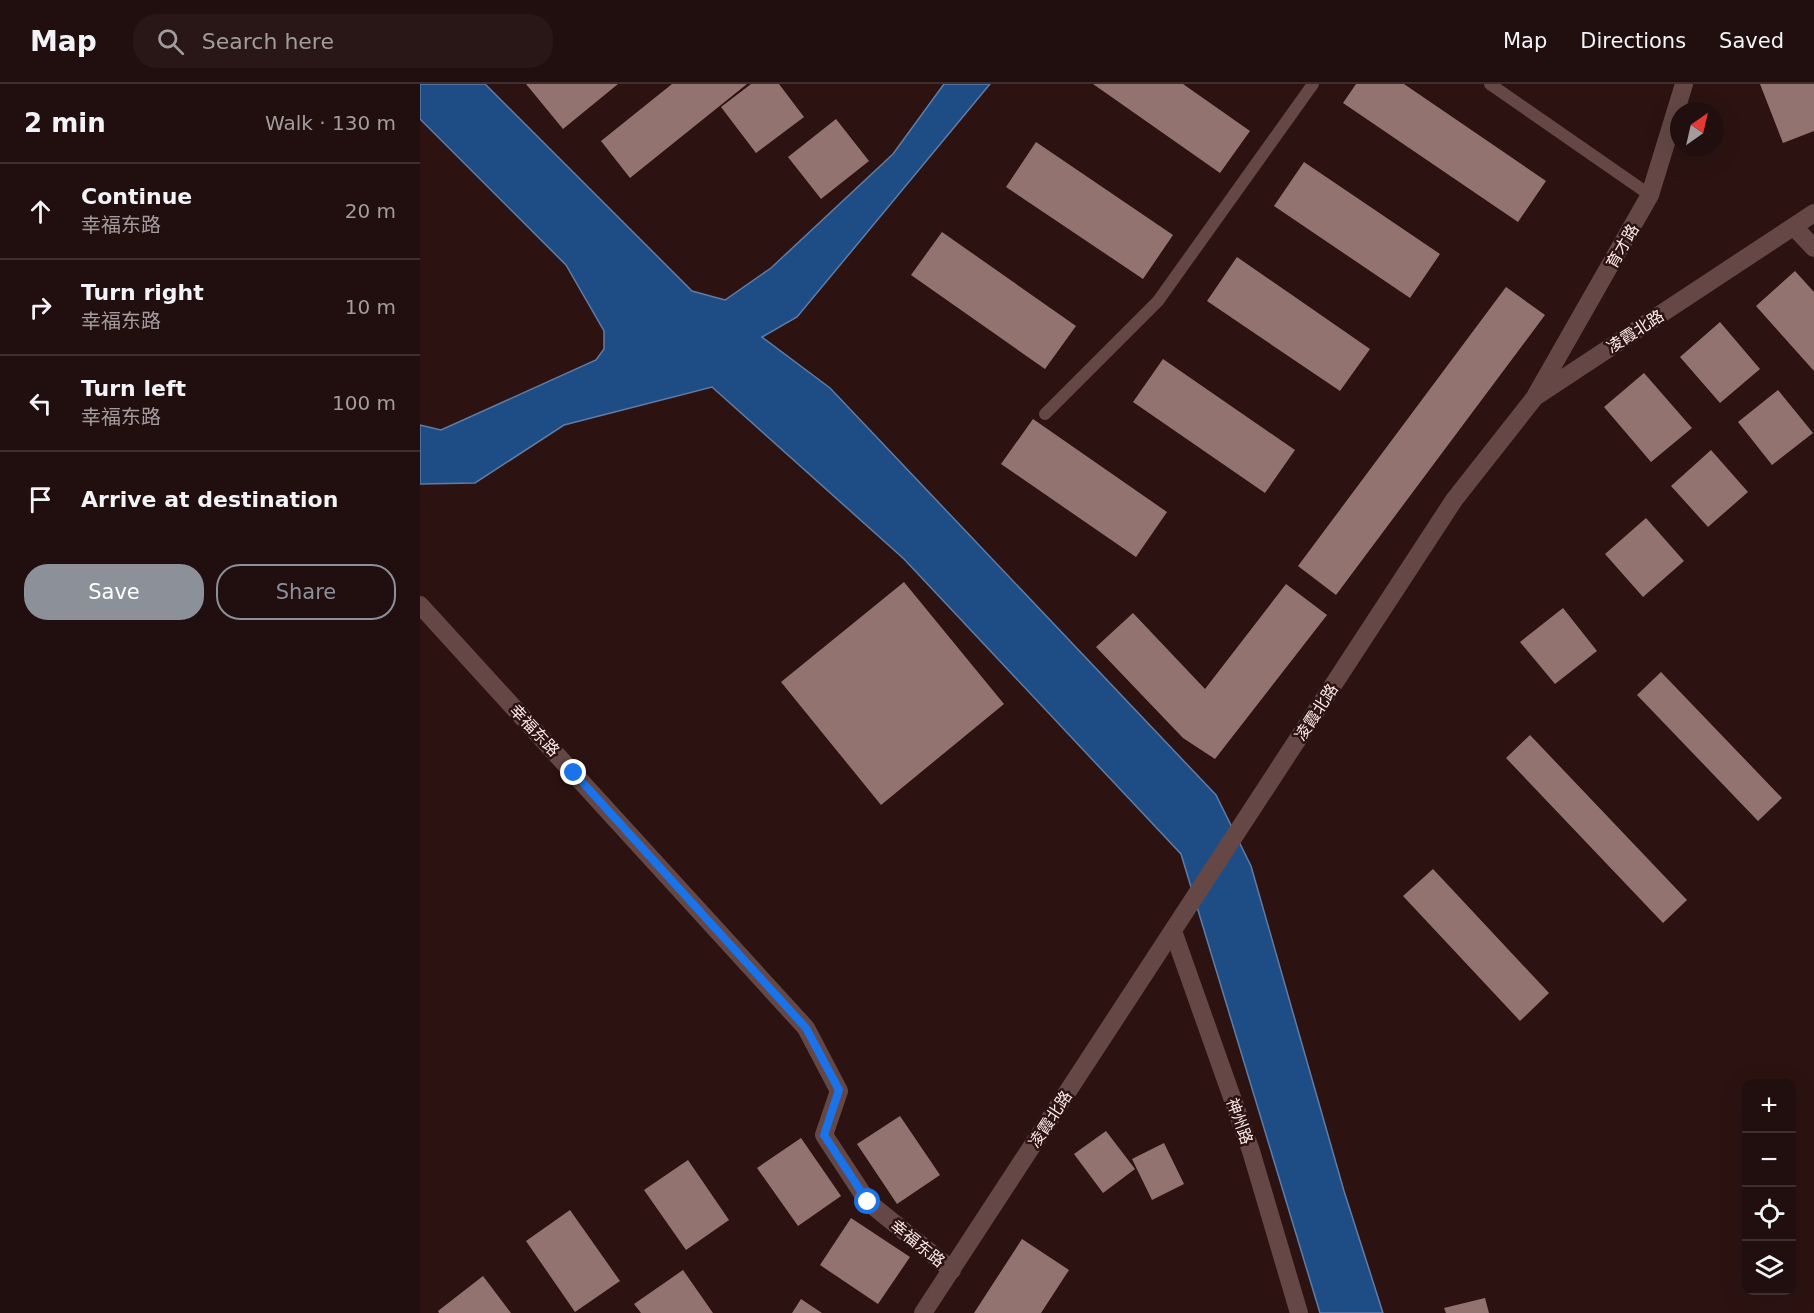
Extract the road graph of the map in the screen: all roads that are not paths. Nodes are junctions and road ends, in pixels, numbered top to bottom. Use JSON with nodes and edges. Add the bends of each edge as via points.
{"nodes":[{"id":1,"x":1313,"y":84,"type":"edge"},
{"id":2,"x":1490,"y":84,"type":"edge"},
{"id":3,"x":1684,"y":84,"type":"edge"},
{"id":4,"x":1650,"y":195,"type":"junction"},
{"id":5,"x":1814,"y":213,"type":"edge"},
{"id":6,"x":1794,"y":226,"type":"junction"},
{"id":7,"x":1814,"y":248,"type":"edge"},
{"id":8,"x":1535,"y":398,"type":"junction"},
{"id":9,"x":1045,"y":414,"type":"dead end"},
{"id":10,"x":420,"y":605,"type":"edge"},
{"id":11,"x":1173,"y":932,"type":"junction"},
{"id":12,"x":952,"y":1270,"type":"junction"},
{"id":13,"x":923,"y":1313,"type":"edge"},
{"id":14,"x":1299,"y":1313,"type":"edge"}],
"edges":[{"from":1,"to":9,"type":"lane","via":[[1158,301]]},
{"from":2,"to":4,"type":"lane"},
{"from":3,"to":4,"type":"street","name":"育才路"},
{"from":4,"to":8,"type":"street","name":"育才路"},
{"from":5,"to":6,"type":"street","name":"凌霞北路"},
{"from":6,"to":7,"type":"street"},
{"from":6,"to":8,"type":"street","name":"凌霞北路"},
{"from":8,"to":11,"type":"street","name":"凌霞北路","via":[[1454,500]]},
{"from":10,"to":12,"type":"street","name":"幸福东路","via":[[806,1028],[839,1090],[824,1135],[868,1202]]},
{"from":11,"to":12,"type":"street","name":"凌霞北路"},
{"from":11,"to":14,"type":"street","name":"神州路","via":[[1251,1151]]},
{"from":12,"to":13,"type":"street","name":"凌霞北路"}]}
